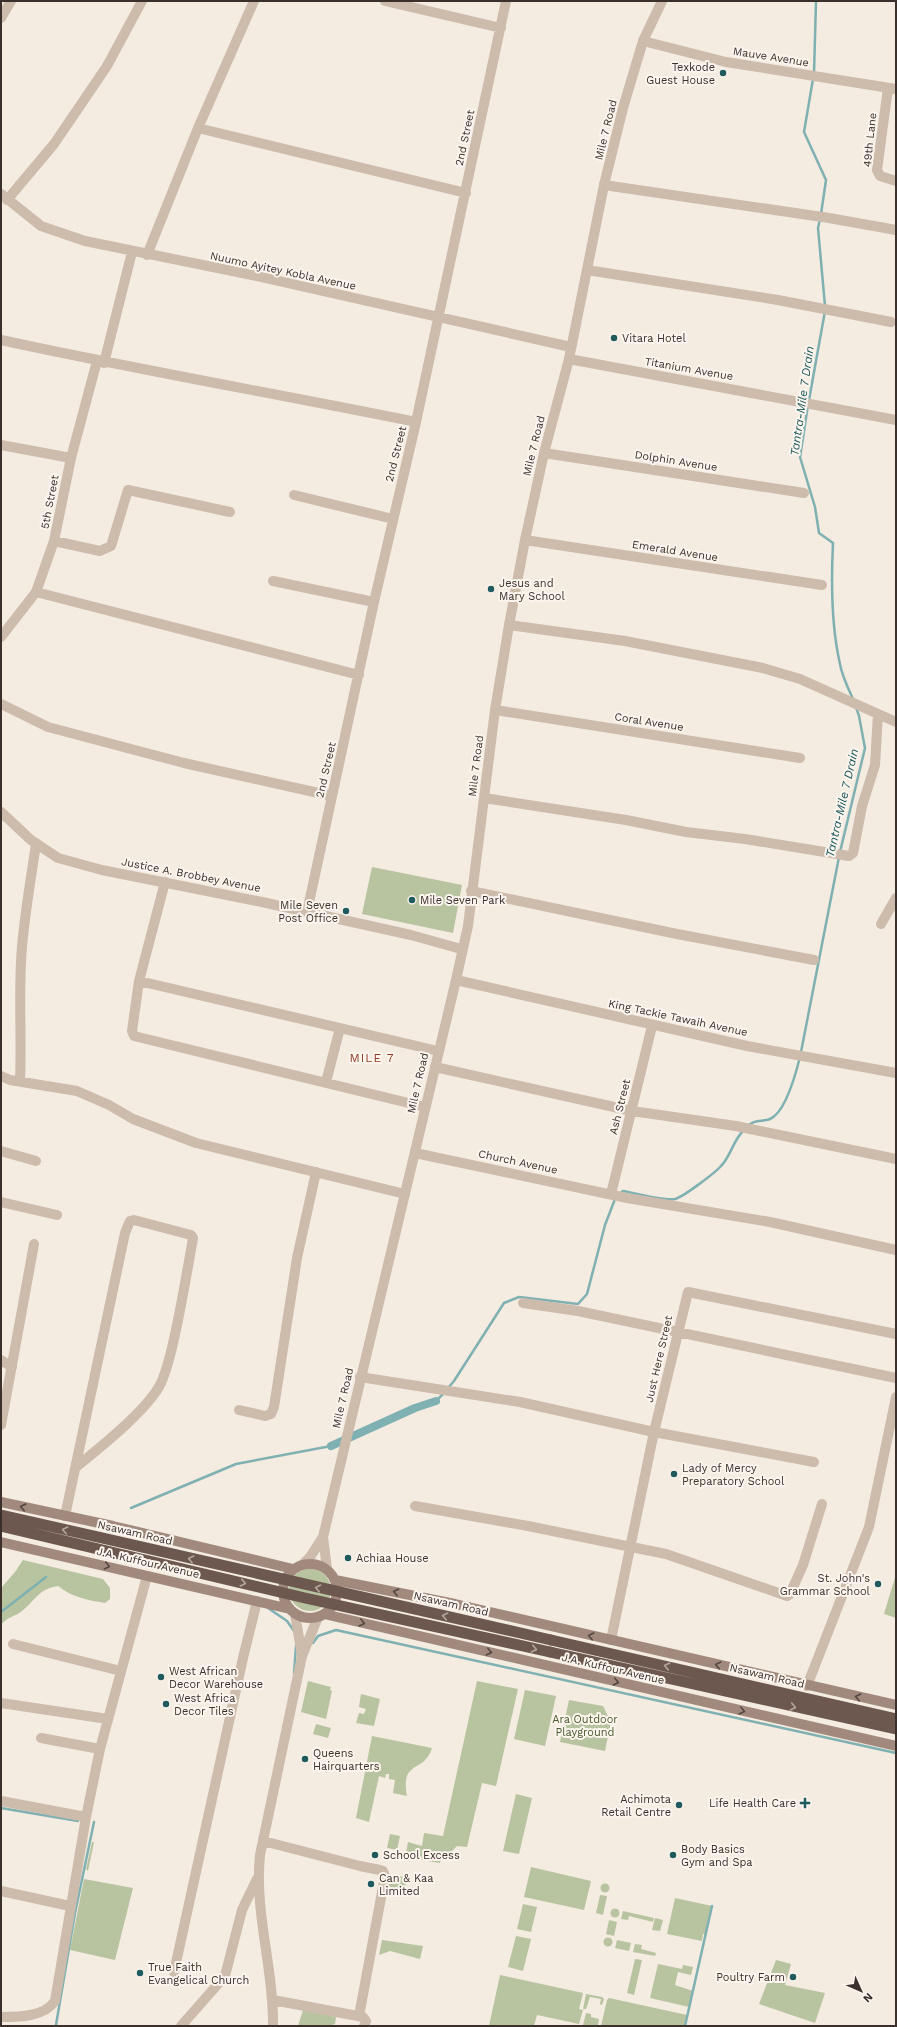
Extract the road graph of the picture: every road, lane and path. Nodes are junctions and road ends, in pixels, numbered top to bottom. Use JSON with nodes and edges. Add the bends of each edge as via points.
{"nodes":[{"id":1,"x":11,"y":1,"type":"edge"},
{"id":2,"x":142,"y":1,"type":"edge"},
{"id":3,"x":254,"y":1,"type":"edge"},
{"id":4,"x":385,"y":1,"type":"edge"},
{"id":5,"x":506,"y":1,"type":"edge"},
{"id":6,"x":662,"y":1,"type":"edge"},
{"id":7,"x":1,"y":18,"type":"edge"},
{"id":8,"x":501,"y":28,"type":"junction"},
{"id":9,"x":643,"y":41,"type":"junction"},
{"id":10,"x":892,"y":89,"type":"edge"},
{"id":11,"x":198,"y":128,"type":"junction"},
{"id":12,"x":896,"y":181,"type":"edge"},
{"id":13,"x":604,"y":185,"type":"junction"},
{"id":14,"x":466,"y":193,"type":"junction"},
{"id":15,"x":4,"y":197,"type":"edge"},
{"id":16,"x":896,"y":230,"type":"edge"},
{"id":17,"x":132,"y":252,"type":"junction"},
{"id":18,"x":147,"y":255,"type":"junction"},
{"id":19,"x":587,"y":270,"type":"junction"},
{"id":20,"x":439,"y":318,"type":"junction"},
{"id":21,"x":891,"y":322,"type":"dead end"},
{"id":22,"x":1,"y":340,"type":"edge"},
{"id":23,"x":571,"y":347,"type":"junction"},
{"id":24,"x":569,"y":359,"type":"junction"},
{"id":25,"x":100,"y":362,"type":"junction"},
{"id":26,"x":896,"y":420,"type":"edge"},
{"id":27,"x":416,"y":422,"type":"junction"},
{"id":28,"x":1,"y":445,"type":"edge"},
{"id":29,"x":544,"y":454,"type":"junction"},
{"id":30,"x":71,"y":458,"type":"junction"},
{"id":31,"x":804,"y":493,"type":"dead end"},
{"id":32,"x":294,"y":495,"type":"dead end"},
{"id":33,"x":230,"y":512,"type":"dead end"},
{"id":34,"x":393,"y":519,"type":"junction"},
{"id":35,"x":525,"y":540,"type":"junction"},
{"id":36,"x":54,"y":541,"type":"junction"},
{"id":37,"x":274,"y":581,"type":"dead end"},
{"id":38,"x":822,"y":586,"type":"dead end"},
{"id":39,"x":36,"y":592,"type":"junction"},
{"id":40,"x":374,"y":602,"type":"junction"},
{"id":41,"x":509,"y":625,"type":"junction"},
{"id":42,"x":1,"y":637,"type":"edge"},
{"id":43,"x":360,"y":675,"type":"junction"},
{"id":44,"x":1,"y":704,"type":"edge"},
{"id":45,"x":496,"y":710,"type":"junction"},
{"id":46,"x":878,"y":714,"type":"junction"},
{"id":47,"x":896,"y":722,"type":"edge"},
{"id":48,"x":800,"y":758,"type":"dead end"},
{"id":49,"x":332,"y":796,"type":"junction"},
{"id":50,"x":484,"y":798,"type":"junction"},
{"id":51,"x":1,"y":812,"type":"edge"},
{"id":52,"x":36,"y":844,"type":"junction"},
{"id":53,"x":165,"y":882,"type":"junction"},
{"id":54,"x":471,"y":891,"type":"junction"},
{"id":55,"x":896,"y":898,"type":"edge"},
{"id":56,"x":307,"y":912,"type":"junction"},
{"id":57,"x":881,"y":924,"type":"dead end"},
{"id":58,"x":461,"y":949,"type":"junction"},
{"id":59,"x":814,"y":960,"type":"dead end"},
{"id":60,"x":456,"y":980,"type":"junction"},
{"id":61,"x":139,"y":981,"type":"junction"},
{"id":62,"x":652,"y":1026,"type":"junction"},
{"id":63,"x":340,"y":1028,"type":"junction"},
{"id":64,"x":438,"y":1051,"type":"junction"},
{"id":65,"x":435,"y":1067,"type":"junction"},
{"id":66,"x":896,"y":1072,"type":"edge"},
{"id":67,"x":1,"y":1076,"type":"edge"},
{"id":68,"x":20,"y":1080,"type":"junction"},
{"id":69,"x":326,"y":1082,"type":"junction"},
{"id":70,"x":425,"y":1107,"type":"junction"},
{"id":71,"x":632,"y":1111,"type":"junction"},
{"id":72,"x":1,"y":1151,"type":"edge"},
{"id":73,"x":415,"y":1153,"type":"junction"},
{"id":74,"x":896,"y":1159,"type":"edge"},
{"id":75,"x":36,"y":1162,"type":"dead end"},
{"id":76,"x":316,"y":1172,"type":"junction"},
{"id":77,"x":404,"y":1194,"type":"junction"},
{"id":78,"x":613,"y":1194,"type":"junction"},
{"id":79,"x":1,"y":1202,"type":"edge"},
{"id":80,"x":57,"y":1215,"type":"dead end"},
{"id":81,"x":34,"y":1244,"type":"dead end"},
{"id":82,"x":896,"y":1250,"type":"edge"},
{"id":83,"x":523,"y":1303,"type":"dead end"},
{"id":84,"x":677,"y":1331,"type":"junction"},
{"id":85,"x":896,"y":1334,"type":"edge"},
{"id":86,"x":1,"y":1360,"type":"edge"},
{"id":87,"x":12,"y":1367,"type":"junction"},
{"id":88,"x":360,"y":1377,"type":"junction"},
{"id":89,"x":896,"y":1378,"type":"edge"},
{"id":90,"x":896,"y":1397,"type":"edge"},
{"id":91,"x":239,"y":1410,"type":"dead end"},
{"id":92,"x":1,"y":1425,"type":"edge"},
{"id":93,"x":654,"y":1432,"type":"junction"},
{"id":94,"x":814,"y":1462,"type":"dead end"},
{"id":95,"x":75,"y":1468,"type":"junction"},
{"id":96,"x":1,"y":1502,"type":"edge"},
{"id":97,"x":822,"y":1504,"type":"dead end"},
{"id":98,"x":416,"y":1506,"type":"dead end"},
{"id":99,"x":1,"y":1515,"type":"edge"},
{"id":100,"x":65,"y":1516,"type":"junction"},
{"id":101,"x":1,"y":1526,"type":"edge"},
{"id":102,"x":323,"y":1537,"type":"junction"},
{"id":103,"x":1,"y":1542,"type":"edge"},
{"id":104,"x":629,"y":1547,"type":"junction"},
{"id":105,"x":303,"y":1564,"type":"junction"},
{"id":106,"x":293,"y":1569,"type":"junction"},
{"id":107,"x":327,"y":1569,"type":"junction"},
{"id":108,"x":147,"y":1576,"type":"junction"},
{"id":109,"x":336,"y":1580,"type":"junction"},
{"id":110,"x":257,"y":1601,"type":"junction"},
{"id":111,"x":292,"y":1611,"type":"junction"},
{"id":112,"x":321,"y":1615,"type":"junction"},
{"id":113,"x":610,"y":1640,"type":"junction"},
{"id":114,"x":13,"y":1644,"type":"dead end"},
{"id":115,"x":302,"y":1656,"type":"junction"},
{"id":116,"x":121,"y":1671,"type":"junction"},
{"id":117,"x":807,"y":1686,"type":"junction"},
{"id":118,"x":1,"y":1703,"type":"edge"},
{"id":119,"x":896,"y":1705,"type":"edge"},
{"id":120,"x":108,"y":1719,"type":"junction"},
{"id":121,"x":896,"y":1719,"type":"edge"},
{"id":122,"x":896,"y":1729,"type":"edge"},
{"id":123,"x":41,"y":1738,"type":"dead end"},
{"id":124,"x":896,"y":1746,"type":"edge"},
{"id":125,"x":100,"y":1749,"type":"junction"},
{"id":126,"x":1,"y":1801,"type":"edge"},
{"id":127,"x":86,"y":1816,"type":"junction"},
{"id":128,"x":262,"y":1841,"type":"junction"},
{"id":129,"x":258,"y":1878,"type":"junction"},
{"id":130,"x":1,"y":1891,"type":"edge"},
{"id":131,"x":70,"y":1906,"type":"junction"},
{"id":132,"x":174,"y":1972,"type":"dead end"},
{"id":133,"x":273,"y":2000,"type":"junction"},
{"id":134,"x":358,"y":2016,"type":"junction"},
{"id":135,"x":1,"y":2017,"type":"edge"},
{"id":136,"x":181,"y":2026,"type":"edge"},
{"id":137,"x":273,"y":2026,"type":"edge"},
{"id":138,"x":364,"y":2026,"type":"edge"}],
"edges":[{"from":1,"to":7,"type":"street"},
{"from":2,"to":15,"type":"street","via":[[107,66],[54,144]]},
{"from":3,"to":11,"type":"street"},
{"from":4,"to":8,"type":"street"},
{"from":5,"to":8,"type":"street","name":"2nd Street"},
{"from":6,"to":9,"type":"street","name":"Mile 7 Road"},
{"from":8,"to":14,"type":"street","name":"2nd Street"},
{"from":9,"to":10,"type":"street","name":"Mauve Avenue","via":[[726,62]]},
{"from":9,"to":13,"type":"street","name":"Mile 7 Road"},
{"from":10,"to":12,"type":"street","name":"49th Lane","via":[[877,170],[880,176]]},
{"from":11,"to":14,"type":"street"},
{"from":11,"to":18,"type":"street"},
{"from":13,"to":16,"type":"street"},
{"from":13,"to":19,"type":"street","name":"Mile 7 Road"},
{"from":14,"to":20,"type":"street","name":"2nd Street"},
{"from":15,"to":17,"type":"street","name":"Nuumo Ayitey Kobla Avenue","via":[[41,226],[85,241]]},
{"from":17,"to":18,"type":"street","name":"Nuumo Ayitey Kobla Avenue"},
{"from":17,"to":25,"type":"street","name":"5th Street"},
{"from":18,"to":20,"type":"street","name":"Nuumo Ayitey Kobla Avenue","via":[[252,275]]},
{"from":19,"to":21,"type":"street","via":[[778,300]]},
{"from":19,"to":23,"type":"street","name":"Mile 7 Road"},
{"from":20,"to":23,"type":"street","name":"Nuumo Ayitey Kobla Avenue"},
{"from":20,"to":27,"type":"street","name":"2nd Street"},
{"from":22,"to":25,"type":"street"},
{"from":23,"to":24,"type":"street","name":"Mile 7 Road"},
{"from":24,"to":26,"type":"street","name":"Titanium Avenue"},
{"from":24,"to":29,"type":"street","name":"Mile 7 Road"},
{"from":25,"to":27,"type":"street","via":[[222,383]]},
{"from":25,"to":30,"type":"street","name":"5th Street"},
{"from":27,"to":34,"type":"street","name":"2nd Street"},
{"from":28,"to":30,"type":"street"},
{"from":29,"to":31,"type":"street","name":"Dolphin Avenue"},
{"from":29,"to":35,"type":"street","name":"Mile 7 Road"},
{"from":30,"to":36,"type":"street","name":"5th Street"},
{"from":32,"to":34,"type":"street"},
{"from":33,"to":36,"type":"street","via":[[128,490],[111,546],[100,550]]},
{"from":34,"to":40,"type":"street","name":"2nd Street"},
{"from":35,"to":38,"type":"street","name":"Emerald Avenue"},
{"from":35,"to":41,"type":"street","name":"Mile 7 Road"},
{"from":36,"to":39,"type":"street","name":"5th Street"},
{"from":37,"to":40,"type":"street"},
{"from":39,"to":42,"type":"street","name":"5th Street"},
{"from":39,"to":43,"type":"street"},
{"from":40,"to":43,"type":"street","name":"2nd Street"},
{"from":41,"to":45,"type":"street","name":"Mile 7 Road"},
{"from":41,"to":46,"type":"street","via":[[625,641],[763,668],[800,679]]},
{"from":43,"to":49,"type":"street","name":"2nd Street"},
{"from":44,"to":49,"type":"street","via":[[48,727],[184,763]]},
{"from":45,"to":48,"type":"street","name":"Coral Avenue"},
{"from":45,"to":50,"type":"street","name":"Mile 7 Road"},
{"from":46,"to":47,"type":"street"},
{"from":46,"to":50,"type":"street","via":[[875,765],[862,806],[853,853],[849,856]]},
{"from":49,"to":56,"type":"street","name":"2nd Street"},
{"from":50,"to":54,"type":"street","name":"Mile 7 Road"},
{"from":51,"to":52,"type":"street","name":"Justice A. Brobbey Avenue"},
{"from":52,"to":53,"type":"street","name":"Justice A. Brobbey Avenue","via":[[58,858],[102,870]]},
{"from":52,"to":68,"type":"street","via":[[22,947]]},
{"from":53,"to":56,"type":"street","name":"Justice A. Brobbey Avenue"},
{"from":53,"to":61,"type":"street"},
{"from":54,"to":58,"type":"street","name":"Mile 7 Road","via":[[468,926]]},
{"from":54,"to":59,"type":"street","via":[[669,933]]},
{"from":55,"to":57,"type":"street"},
{"from":56,"to":58,"type":"street","name":"Justice A. Brobbey Avenue"},
{"from":58,"to":60,"type":"street","name":"Mile 7 Road"},
{"from":60,"to":62,"type":"street","name":"King Tackie Tawaih Avenue"},
{"from":60,"to":64,"type":"street","name":"Mile 7 Road"},
{"from":61,"to":63,"type":"street"},
{"from":61,"to":69,"type":"street","via":[[132,1031],[134,1036]]},
{"from":62,"to":66,"type":"street","name":"King Tackie Tawaih Avenue"},
{"from":62,"to":71,"type":"street","name":"Ash Street"},
{"from":63,"to":64,"type":"street"},
{"from":63,"to":69,"type":"street"},
{"from":64,"to":65,"type":"street","name":"Mile 7 Road"},
{"from":65,"to":70,"type":"street","name":"Mile 7 Road"},
{"from":65,"to":71,"type":"street"},
{"from":67,"to":68,"type":"street","via":[[10,1080]]},
{"from":68,"to":76,"type":"street","via":[[77,1091],[110,1105],[133,1119],[196,1142]]},
{"from":69,"to":70,"type":"street"},
{"from":70,"to":73,"type":"street","name":"Mile 7 Road"},
{"from":71,"to":74,"type":"street","via":[[736,1126]]},
{"from":71,"to":78,"type":"street","name":"Ash Street"},
{"from":72,"to":75,"type":"street"},
{"from":73,"to":77,"type":"street","name":"Mile 7 Road"},
{"from":73,"to":78,"type":"street","name":"Church Avenue"},
{"from":76,"to":77,"type":"street"},
{"from":76,"to":91,"type":"street","via":[[297,1258],[274,1407],[271,1414],[265,1416]]},
{"from":77,"to":88,"type":"street","name":"Mile 7 Road"},
{"from":78,"to":82,"type":"street","name":"Church Avenue","via":[[770,1222]]},
{"from":79,"to":80,"type":"street"},
{"from":81,"to":87,"type":"street"},
{"from":83,"to":84,"type":"street"},
{"from":84,"to":85,"type":"street","name":"Just Here Street","via":[[686,1294],[690,1291]]},
{"from":84,"to":89,"type":"street"},
{"from":84,"to":93,"type":"street","name":"Just Here Street"},
{"from":86,"to":87,"type":"street"},
{"from":87,"to":92,"type":"street"},
{"from":88,"to":93,"type":"street","via":[[520,1402]]},
{"from":88,"to":102,"type":"street","name":"Mile 7 Road"},
{"from":90,"to":117,"type":"street","via":[[869,1527]]},
{"from":93,"to":94,"type":"street"},
{"from":93,"to":104,"type":"street","name":"Just Here Street"},
{"from":95,"to":95,"type":"street","via":[[130,1221],[191,1236],[193,1238],[181,1303],[168,1364],[160,1384],[146,1403],[110,1439]]},
{"from":95,"to":100,"type":"street"},
{"from":100,"to":96,"type":"main road","one_way":true},
{"from":97,"to":104,"type":"street","via":[[803,1565],[787,1596],[666,1554]]},
{"from":98,"to":104,"type":"street"},
{"from":121,"to":99,"type":"highway","name":"Nsawam Road","one_way":true,"bridge":true},
{"from":100,"to":106,"type":"main road"},
{"from":101,"to":122,"type":"highway","one_way":true,"bridge":true,"via":[[305,1598]]},
{"from":102,"to":105,"type":"street"},
{"from":102,"to":107,"type":"street"},
{"from":103,"to":108,"type":"main road","name":"J.A. Kuffour Avenue","one_way":true},
{"from":104,"to":113,"type":"street","name":"Just Here Street"},
{"from":105,"to":106,"type":"main road"},
{"from":105,"to":107,"type":"main road","via":[[316,1564]]},
{"from":106,"to":111,"type":"main road","via":[[285,1581],[283,1596]]},
{"from":107,"to":109,"type":"main road"},
{"from":108,"to":110,"type":"main road","name":"J.A. Kuffour Avenue"},
{"from":108,"to":116,"type":"street"},
{"from":109,"to":112,"type":"main road","via":[[337,1593],[333,1605]]},
{"from":113,"to":109,"type":"main road","one_way":true,"via":[[455,1604]]},
{"from":110,"to":111,"type":"main road","name":"J.A. Kuffour Avenue"},
{"from":110,"to":132,"type":"street"},
{"from":111,"to":112,"type":"main road","via":[[308,1618]]},
{"from":111,"to":115,"type":"street"},
{"from":112,"to":115,"type":"street"},
{"from":112,"to":124,"type":"main road","name":"J.A. Kuffour Avenue","one_way":true},
{"from":117,"to":113,"type":"main road","one_way":true},
{"from":114,"to":116,"type":"street"},
{"from":115,"to":128,"type":"street"},
{"from":116,"to":120,"type":"street"},
{"from":119,"to":117,"type":"main road","one_way":true},
{"from":118,"to":120,"type":"street"},
{"from":120,"to":125,"type":"street"},
{"from":123,"to":125,"type":"street"},
{"from":125,"to":127,"type":"street"},
{"from":126,"to":127,"type":"street"},
{"from":127,"to":131,"type":"street"},
{"from":128,"to":129,"type":"street"},
{"from":128,"to":134,"type":"street","via":[[384,1872]]},
{"from":129,"to":133,"type":"street"},
{"from":129,"to":136,"type":"street","via":[[242,1910],[225,1976]]},
{"from":130,"to":131,"type":"street"},
{"from":131,"to":135,"type":"street","via":[[55,2001],[51,2007],[40,2013]]},
{"from":133,"to":134,"type":"street"},
{"from":133,"to":137,"type":"street"},
{"from":134,"to":138,"type":"street","via":[[364,2018]]}]}
